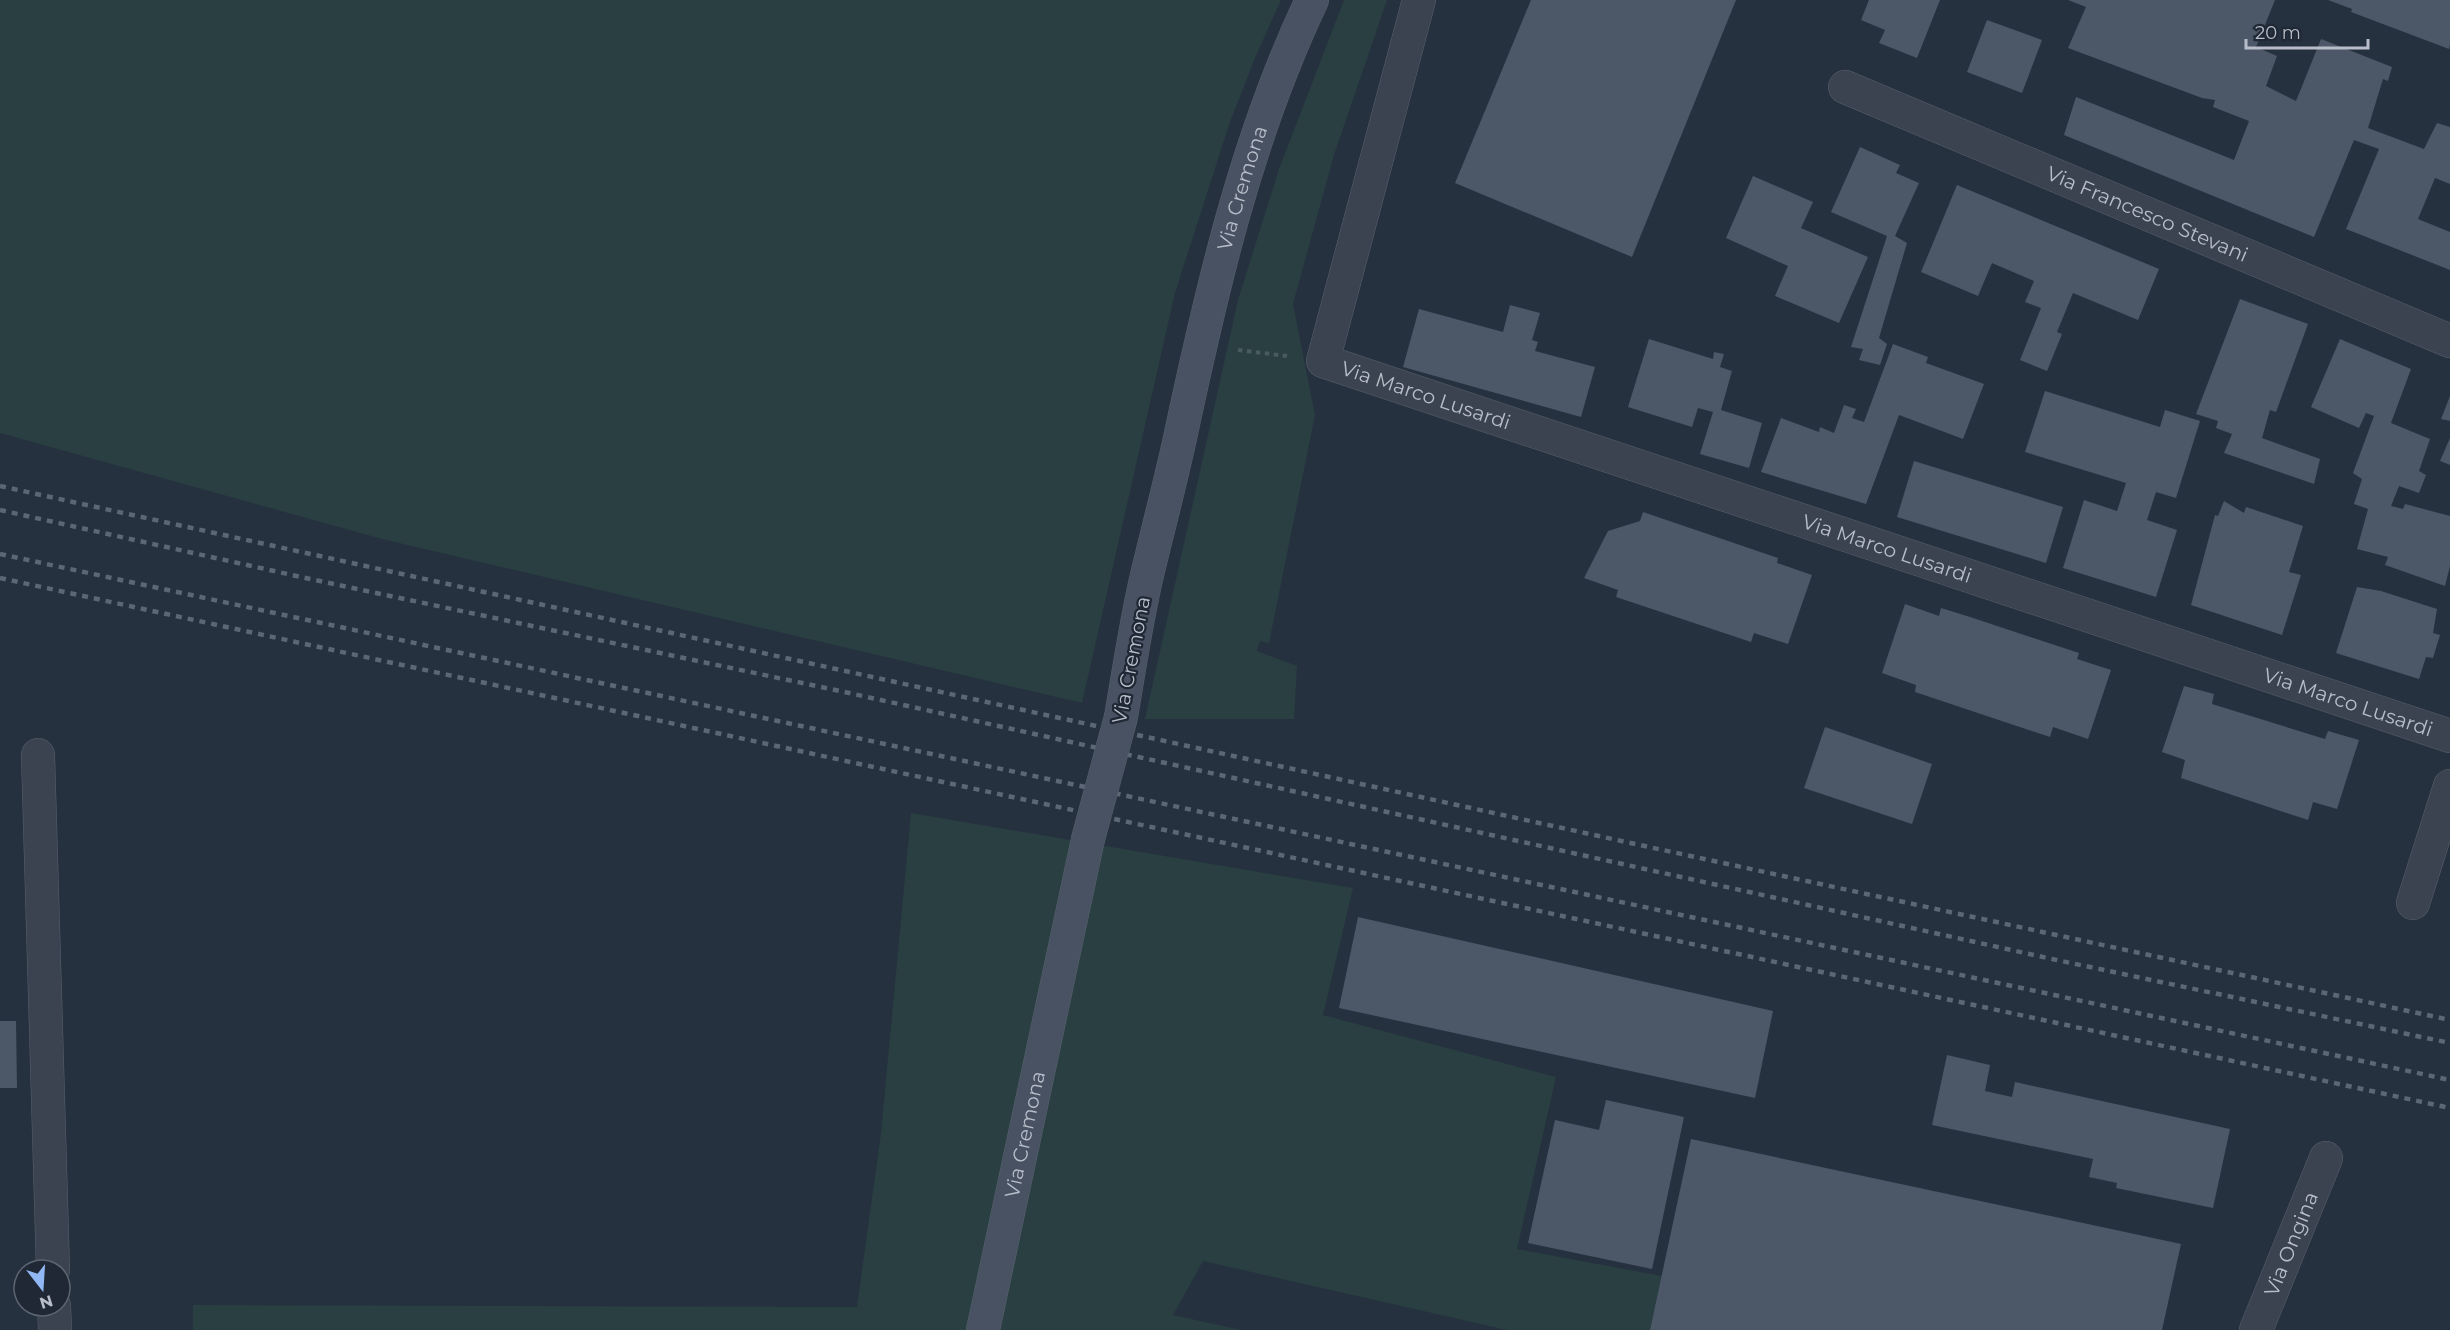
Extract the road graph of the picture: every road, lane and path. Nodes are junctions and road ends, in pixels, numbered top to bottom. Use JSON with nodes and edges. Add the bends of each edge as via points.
{"nodes":[{"id":1,"x":1312,"y":0,"type":"edge"},
{"id":2,"x":1419,"y":0,"type":"edge"},
{"id":3,"x":1845,"y":87,"type":"dead end"},
{"id":4,"x":2450,"y":341,"type":"edge"},
{"id":5,"x":1233,"y":349,"type":"dead end"},
{"id":6,"x":1323,"y":361,"type":"junction"},
{"id":7,"x":2450,"y":736,"type":"edge"},
{"id":8,"x":38,"y":755,"type":"dead end"},
{"id":9,"x":2450,"y":786,"type":"edge"},
{"id":10,"x":2413,"y":903,"type":"dead end"},
{"id":11,"x":2326,"y":1158,"type":"dead end"},
{"id":12,"x":53,"y":1258,"type":"edge"},
{"id":13,"x":982,"y":1330,"type":"edge"},
{"id":14,"x":2256,"y":1330,"type":"edge"}],
"edges":[{"from":1,"to":13,"type":"main road","name":"Via Cremona","bridge":true,"via":[[1263,115],[1236,202],[1198,354]]},
{"from":2,"to":6,"type":"street"},
{"from":3,"to":4,"type":"street","name":"Via Francesco Stevani"},
{"from":5,"to":6,"type":"path"},
{"from":6,"to":7,"type":"street","name":"Via Marco Lusardi"},
{"from":8,"to":12,"type":"street"},
{"from":9,"to":10,"type":"street"},
{"from":11,"to":14,"type":"street","name":"Via Ongina"}]}
